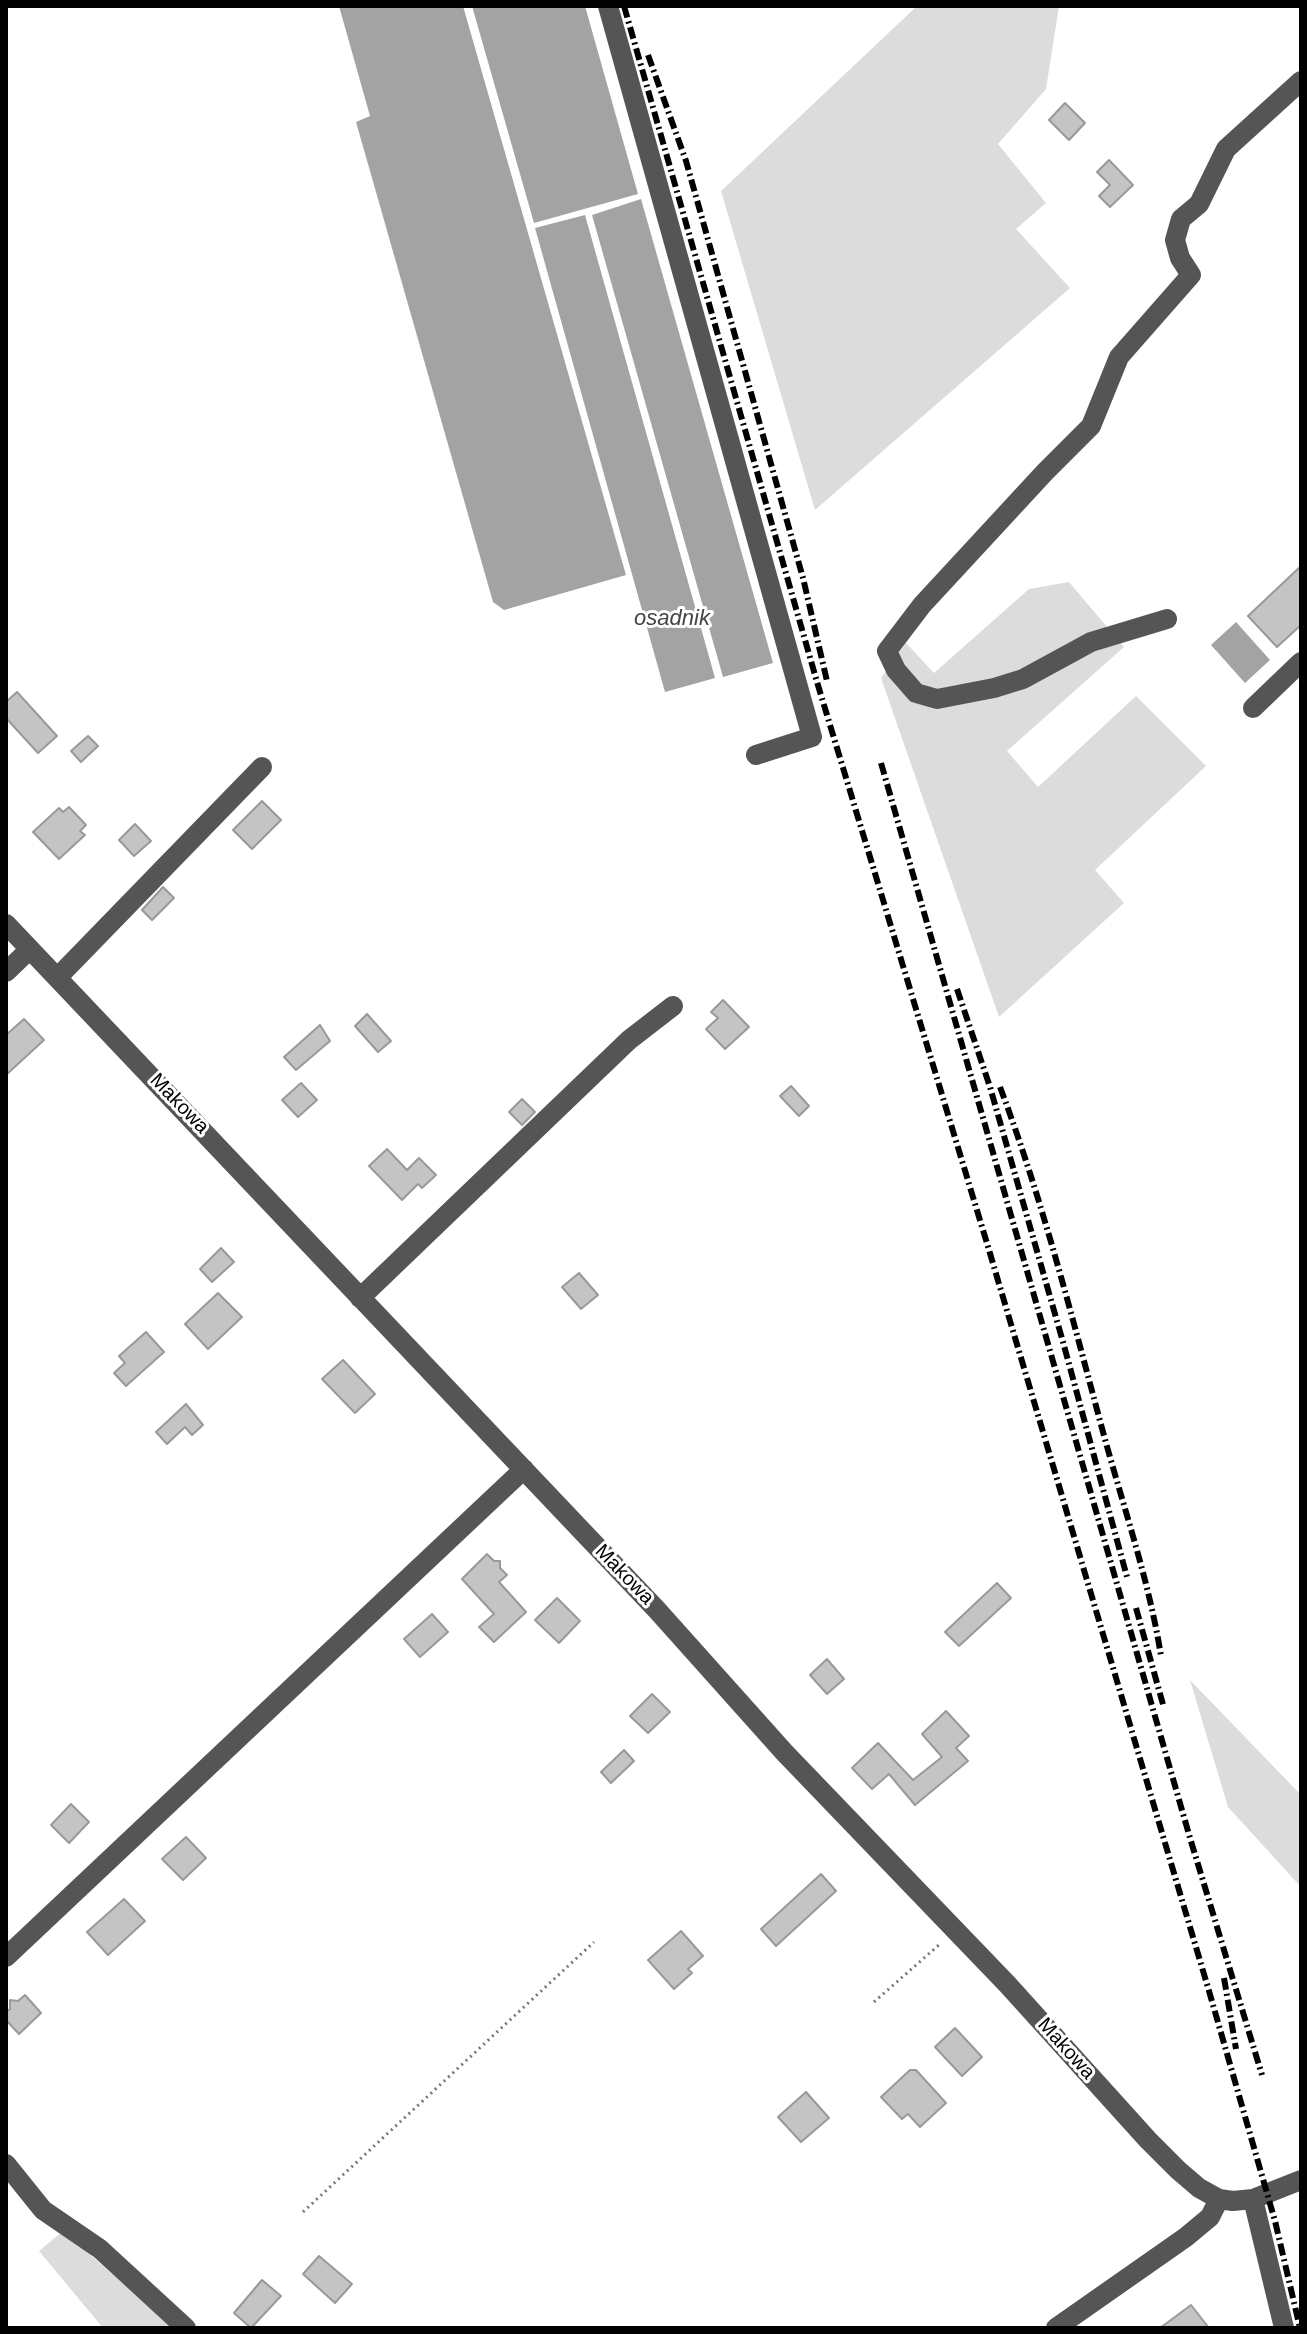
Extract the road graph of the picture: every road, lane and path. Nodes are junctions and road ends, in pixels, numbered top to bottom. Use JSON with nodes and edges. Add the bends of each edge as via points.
{"nodes":[{"id":1,"x":608,"y":6,"type":"edge"},
{"id":2,"x":1301,"y":81,"type":"edge"},
{"id":3,"x":1167,"y":619,"type":"dead end"},
{"id":4,"x":1301,"y":662,"type":"edge"},
{"id":5,"x":1253,"y":708,"type":"dead end"},
{"id":6,"x":756,"y":755,"type":"dead end"},
{"id":7,"x":262,"y":767,"type":"dead end"},
{"id":8,"x":6,"y":924,"type":"edge"},
{"id":9,"x":30,"y":949,"type":"junction"},
{"id":10,"x":6,"y":972,"type":"edge"},
{"id":11,"x":58,"y":977,"type":"junction"},
{"id":12,"x":673,"y":1006,"type":"dead end"},
{"id":13,"x":360,"y":1298,"type":"junction"},
{"id":14,"x":524,"y":1469,"type":"junction"},
{"id":15,"x":954,"y":1930,"type":"junction"},
{"id":16,"x":594,"y":1942,"type":"dead end"},
{"id":17,"x":6,"y":1957,"type":"edge"},
{"id":18,"x":874,"y":2002,"type":"dead end"},
{"id":19,"x":6,"y":2164,"type":"edge"},
{"id":20,"x":1301,"y":2180,"type":"edge"},
{"id":21,"x":1219,"y":2199,"type":"junction"},
{"id":22,"x":1253,"y":2199,"type":"junction"},
{"id":23,"x":303,"y":2212,"type":"dead end"},
{"id":24,"x":186,"y":2328,"type":"edge"},
{"id":25,"x":1056,"y":2328,"type":"edge"},
{"id":26,"x":1284,"y":2328,"type":"edge"}],
"edges":[{"from":1,"to":6,"type":"street","via":[[812,737]]},
{"from":2,"to":3,"type":"street","via":[[1226,149],[1199,204],[1181,219],[1175,240],[1191,275],[1119,357],[1091,426],[922,605],[887,651],[916,693],[937,699],[1023,679],[1091,642]]},
{"from":4,"to":5,"type":"street"},
{"from":7,"to":11,"type":"street"},
{"from":8,"to":9,"type":"street","name":"Makowa"},
{"from":9,"to":10,"type":"street"},
{"from":9,"to":11,"type":"street","name":"Makowa"},
{"from":11,"to":13,"type":"street","name":"Makowa"},
{"from":12,"to":13,"type":"street","via":[[619,1050]]},
{"from":13,"to":14,"type":"street","name":"Makowa"},
{"from":14,"to":15,"type":"street","name":"Makowa"},
{"from":14,"to":17,"type":"street"},
{"from":15,"to":18,"type":"path"},
{"from":15,"to":21,"type":"street","name":"Makowa","via":[[1148,2140],[1199,2188]]},
{"from":16,"to":23,"type":"path"},
{"from":19,"to":24,"type":"street","via":[[43,2210],[100,2249]]},
{"from":20,"to":22,"type":"street"},
{"from":21,"to":22,"type":"street"},
{"from":21,"to":25,"type":"street","via":[[1210,2217],[1186,2237]]},
{"from":22,"to":26,"type":"street"}]}
